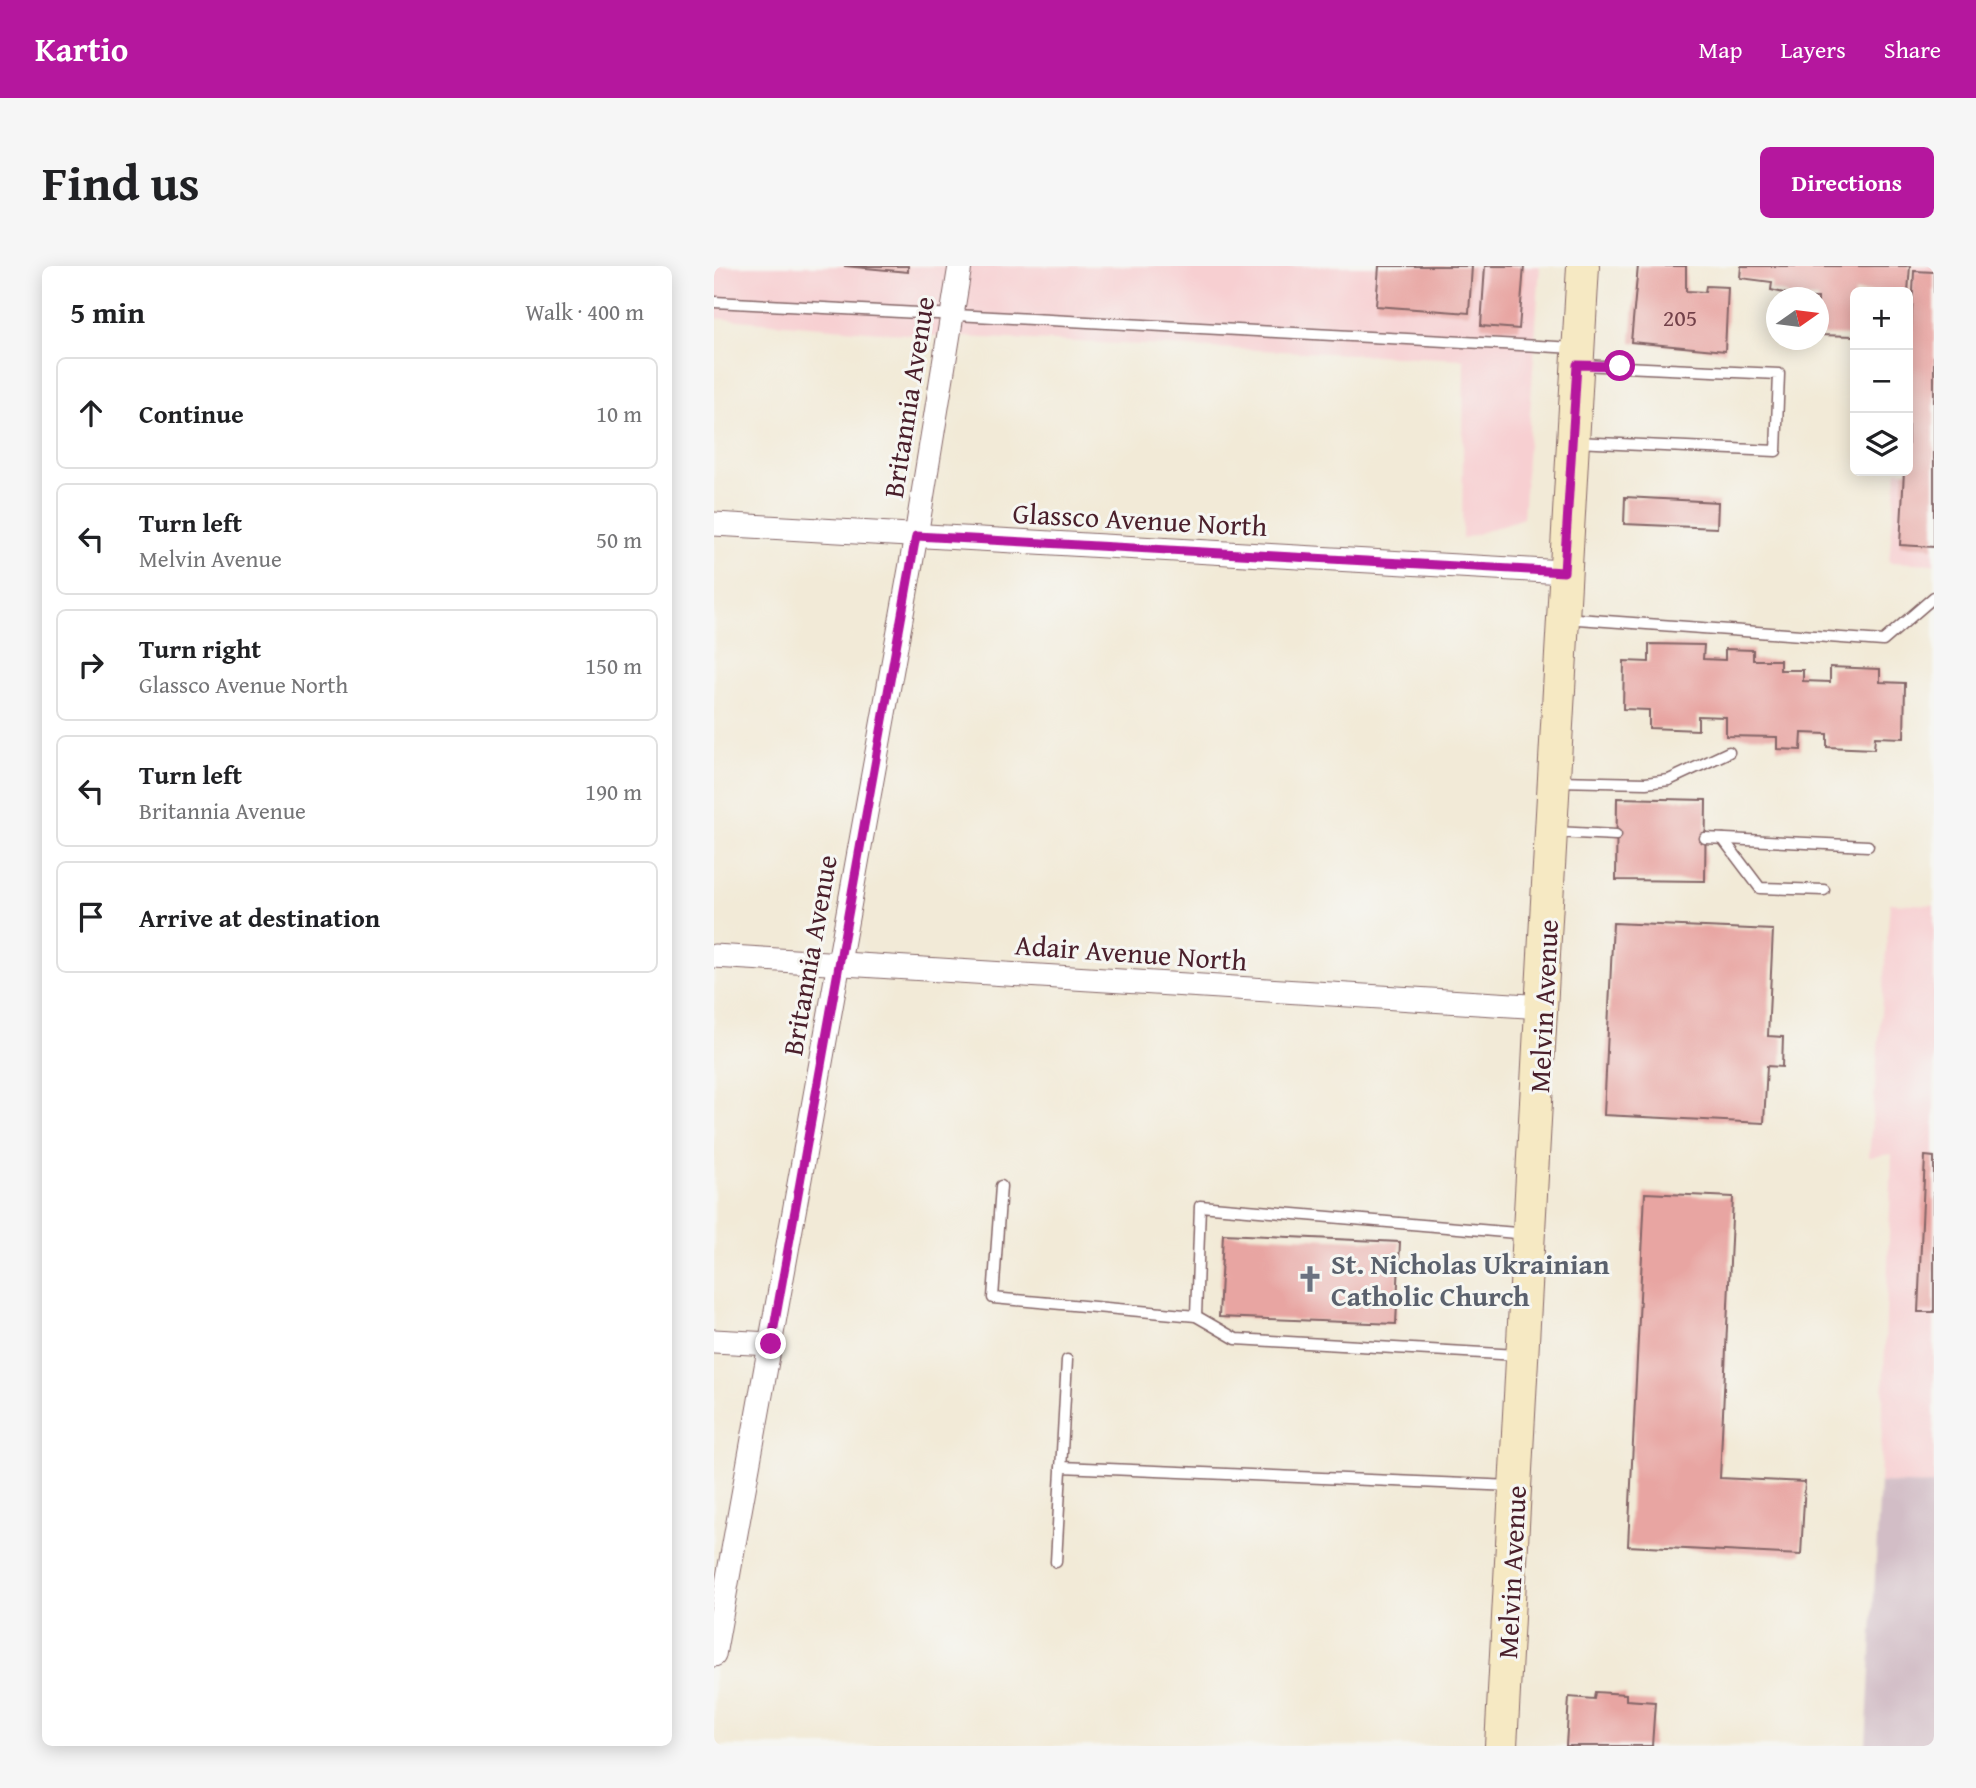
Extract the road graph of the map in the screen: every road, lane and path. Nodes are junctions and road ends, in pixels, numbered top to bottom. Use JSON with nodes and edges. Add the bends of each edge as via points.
{"nodes":[{"id":1,"x":960,"y":266,"type":"edge"},
{"id":2,"x":1583,"y":266,"type":"edge"},
{"id":3,"x":714,"y":302,"type":"edge"},
{"id":4,"x":952,"y":317,"type":"junction"},
{"id":5,"x":1578,"y":356,"type":"junction"},
{"id":6,"x":1572,"y":442,"type":"junction"},
{"id":7,"x":714,"y":524,"type":"edge"},
{"id":8,"x":916,"y":536,"type":"junction"},
{"id":9,"x":1564,"y":572,"type":"junction"},
{"id":10,"x":1934,"y":597,"type":"edge"},
{"id":11,"x":1562,"y":618,"type":"junction"},
{"id":12,"x":1729,"y":752,"type":"dead end"},
{"id":13,"x":1554,"y":780,"type":"junction"},
{"id":14,"x":1552,"y":831,"type":"junction"},
{"id":15,"x":1616,"y":835,"type":"dead end"},
{"id":16,"x":1705,"y":838,"type":"dead end"},
{"id":17,"x":1723,"y":839,"type":"junction"},
{"id":18,"x":1868,"y":846,"type":"dead end"},
{"id":19,"x":1824,"y":890,"type":"dead end"},
{"id":20,"x":714,"y":956,"type":"edge"},
{"id":21,"x":838,"y":963,"type":"junction"},
{"id":22,"x":1544,"y":1007,"type":"junction"},
{"id":23,"x":1001,"y":1186,"type":"dead end"},
{"id":24,"x":1531,"y":1234,"type":"junction"},
{"id":25,"x":1195,"y":1316,"type":"junction"},
{"id":26,"x":714,"y":1341,"type":"edge"},
{"id":27,"x":771,"y":1344,"type":"junction"},
{"id":28,"x":1523,"y":1356,"type":"junction"},
{"id":29,"x":1068,"y":1360,"type":"dead end"},
{"id":30,"x":1061,"y":1467,"type":"junction"},
{"id":31,"x":1516,"y":1486,"type":"junction"},
{"id":32,"x":1056,"y":1562,"type":"dead end"},
{"id":33,"x":714,"y":1655,"type":"edge"},
{"id":34,"x":1501,"y":1746,"type":"edge"}],
"edges":[{"from":1,"to":4,"type":"street","name":"Britannia Avenue"},
{"from":2,"to":5,"type":"street","name":"Melvin Avenue"},
{"from":3,"to":4,"type":"lane"},
{"from":4,"to":5,"type":"lane"},
{"from":4,"to":8,"type":"street","name":"Britannia Avenue"},
{"from":5,"to":6,"type":"street","name":"Melvin Avenue"},
{"from":5,"to":6,"type":"lane","via":[[1779,374],[1776,451]]},
{"from":6,"to":9,"type":"street","name":"Melvin Avenue"},
{"from":7,"to":8,"type":"street","name":"Glassco Avenue North"},
{"from":8,"to":9,"type":"street","name":"Glassco Avenue North"},
{"from":8,"to":21,"type":"street","name":"Britannia Avenue"},
{"from":9,"to":11,"type":"street","name":"Melvin Avenue"},
{"from":10,"to":11,"type":"lane","via":[[1883,641]]},
{"from":11,"to":13,"type":"street","name":"Melvin Avenue"},
{"from":12,"to":13,"type":"lane","via":[[1670,780]]},
{"from":13,"to":14,"type":"street","name":"Melvin Avenue"},
{"from":14,"to":15,"type":"lane"},
{"from":14,"to":22,"type":"street","name":"Melvin Avenue"},
{"from":16,"to":17,"type":"lane"},
{"from":17,"to":18,"type":"lane"},
{"from":17,"to":19,"type":"lane","via":[[1760,888]]},
{"from":20,"to":21,"type":"street","name":"Adair Avenue North"},
{"from":21,"to":22,"type":"street","name":"Adair Avenue North"},
{"from":21,"to":27,"type":"street","name":"Britannia Avenue"},
{"from":22,"to":24,"type":"street","name":"Melvin Avenue"},
{"from":23,"to":25,"type":"lane","via":[[993,1298]]},
{"from":24,"to":25,"type":"lane","via":[[1200,1206]]},
{"from":24,"to":28,"type":"street","name":"Melvin Avenue"},
{"from":25,"to":28,"type":"lane","via":[[1236,1339]]},
{"from":26,"to":27,"type":"street"},
{"from":27,"to":33,"type":"street","name":"Britannia Avenue"},
{"from":28,"to":31,"type":"street","name":"Melvin Avenue"},
{"from":29,"to":30,"type":"lane"},
{"from":30,"to":31,"type":"lane"},
{"from":30,"to":32,"type":"lane"},
{"from":31,"to":34,"type":"street","name":"Melvin Avenue"}]}
